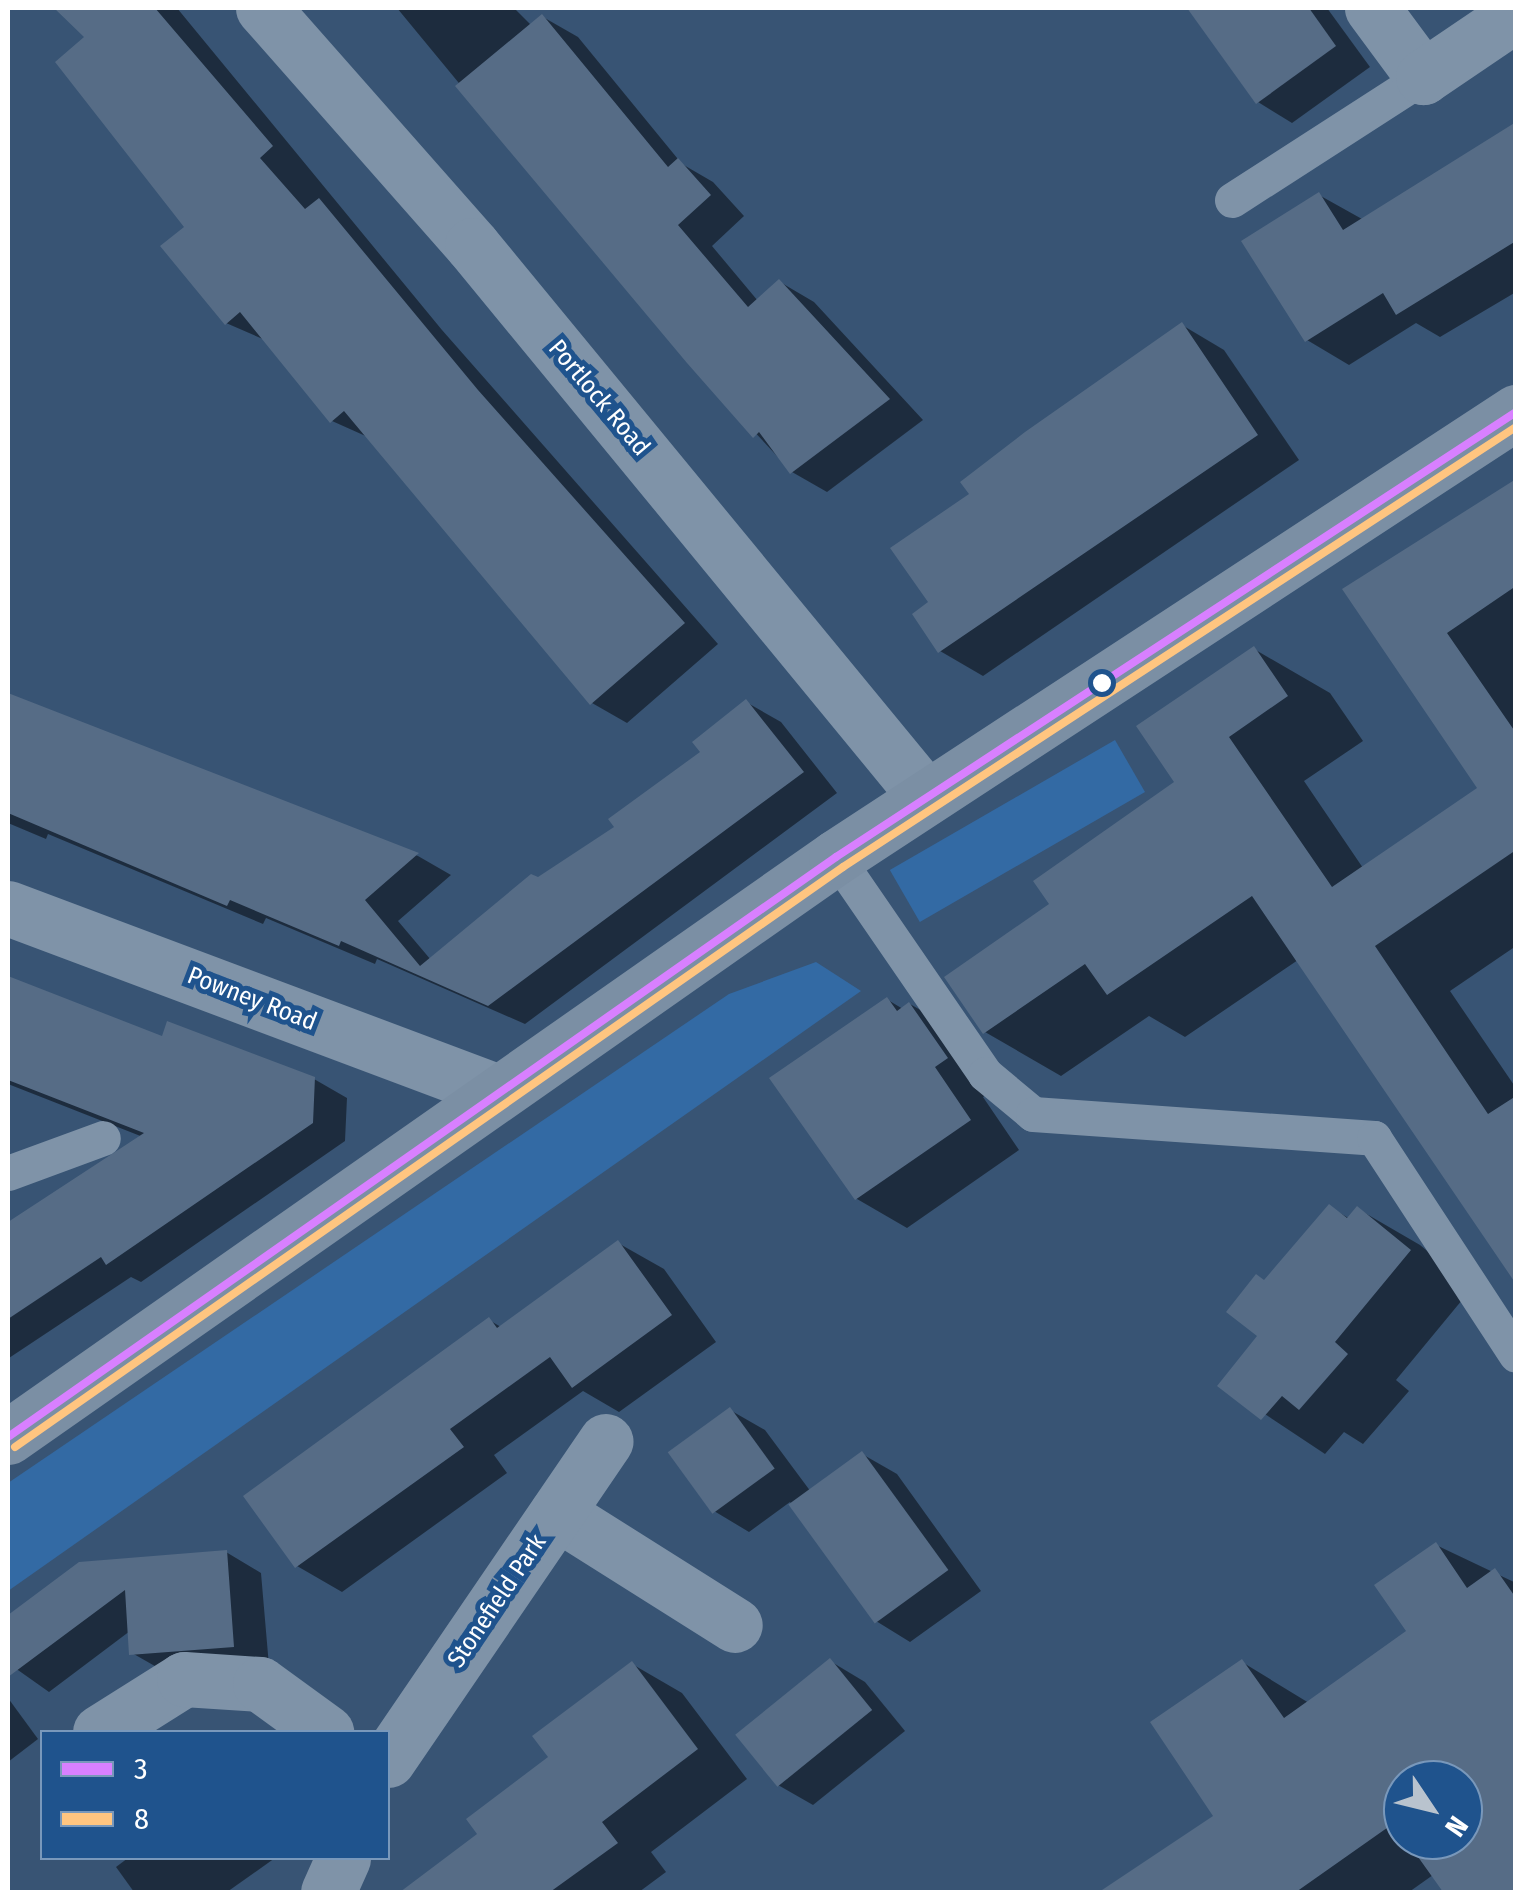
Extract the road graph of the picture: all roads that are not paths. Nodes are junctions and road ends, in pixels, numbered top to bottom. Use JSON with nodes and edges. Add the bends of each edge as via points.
{"nodes":[{"id":1,"x":263,"y":8,"type":"edge"},
{"id":2,"x":1372,"y":8,"type":"edge"},
{"id":3,"x":1516,"y":14,"type":"edge"},
{"id":4,"x":1422,"y":77,"type":"junction"},
{"id":5,"x":1232,"y":200,"type":"dead end"},
{"id":6,"x":1516,"y":412,"type":"edge"},
{"id":7,"x":926,"y":797,"type":"junction"},
{"id":8,"x":836,"y":857,"type":"junction"},
{"id":9,"x":8,"y":908,"type":"edge"},
{"id":10,"x":496,"y":1090,"type":"junction"},
{"id":11,"x":103,"y":1138,"type":"dead end"},
{"id":12,"x":8,"y":1174,"type":"edge"},
{"id":13,"x":1516,"y":1355,"type":"edge"},
{"id":14,"x":8,"y":1437,"type":"edge"},
{"id":15,"x":606,"y":1441,"type":"dead end"},
{"id":16,"x":557,"y":1513,"type":"junction"},
{"id":17,"x":736,"y":1625,"type":"dead end"},
{"id":18,"x":103,"y":1730,"type":"edge"},
{"id":19,"x":323,"y":1730,"type":"edge"},
{"id":20,"x":390,"y":1757,"type":"edge"},
{"id":21,"x":342,"y":1860,"type":"edge"},
{"id":22,"x":328,"y":1892,"type":"edge"}],
"edges":[{"from":1,"to":7,"type":"street","name":"Portlock Road","via":[[472,245]]},
{"from":2,"to":4,"type":"street"},
{"from":3,"to":4,"type":"street"},
{"from":4,"to":5,"type":"lane"},
{"from":6,"to":7,"type":"street"},
{"from":7,"to":8,"type":"street"},
{"from":8,"to":10,"type":"street"},
{"from":8,"to":13,"type":"lane","via":[[985,1074],[1033,1114],[1374,1138]]},
{"from":9,"to":10,"type":"street","name":"Powney Road"},
{"from":10,"to":14,"type":"street"},
{"from":11,"to":12,"type":"lane"},
{"from":15,"to":16,"type":"street","name":"Stonefield Park"},
{"from":16,"to":17,"type":"street"},
{"from":16,"to":20,"type":"street","name":"Stonefield Park"},
{"from":18,"to":19,"type":"street","via":[[184,1679],[260,1684]]},
{"from":21,"to":22,"type":"street"}]}
